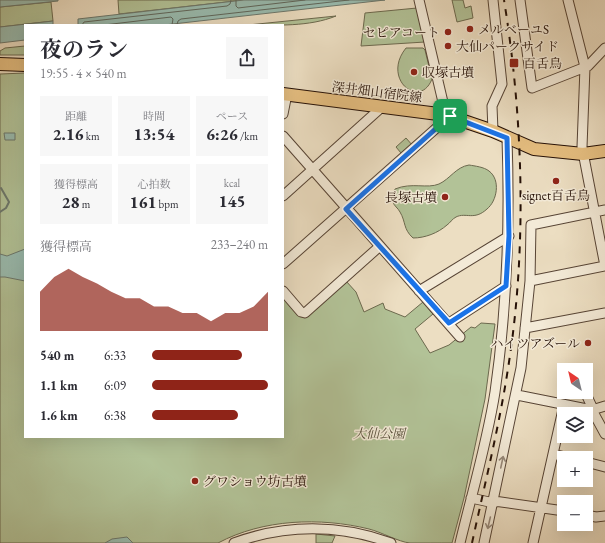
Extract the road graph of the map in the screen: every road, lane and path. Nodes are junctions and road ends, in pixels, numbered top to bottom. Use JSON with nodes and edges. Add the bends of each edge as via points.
{"nodes":[{"id":1,"x":493,"y":0,"type":"edge"},
{"id":2,"x":520,"y":0,"type":"edge"},
{"id":3,"x":421,"y":1,"type":"edge"},
{"id":4,"x":571,"y":1,"type":"edge"},
{"id":5,"x":605,"y":48,"type":"edge"},
{"id":6,"x":0,"y":64,"type":"edge"},
{"id":7,"x":24,"y":65,"type":"edge"},
{"id":8,"x":585,"y":67,"type":"junction"},
{"id":9,"x":285,"y":94,"type":"edge"},
{"id":10,"x":284,"y":104,"type":"edge"},
{"id":11,"x":383,"y":106,"type":"junction"},
{"id":12,"x":448,"y":116,"type":"junction"},
{"id":13,"x":493,"y":131,"type":"junction"},
{"id":14,"x":284,"y":137,"type":"edge"},
{"id":15,"x":507,"y":138,"type":"junction"},
{"id":16,"x":605,"y":151,"type":"edge"},
{"id":17,"x":582,"y":154,"type":"junction"},
{"id":18,"x":312,"y":171,"type":"junction"},
{"id":19,"x":284,"y":195,"type":"edge"},
{"id":20,"x":346,"y":209,"type":"junction"},
{"id":21,"x":605,"y":210,"type":"edge"},
{"id":22,"x":594,"y":212,"type":"junction"},
{"id":23,"x":509,"y":236,"type":"junction"},
{"id":24,"x":380,"y":246,"type":"junction"},
{"id":25,"x":284,"y":263,"type":"edge"},
{"id":26,"x":605,"y":264,"type":"edge"},
{"id":27,"x":530,"y":282,"type":"junction"},
{"id":28,"x":506,"y":286,"type":"junction"},
{"id":29,"x":419,"y":291,"type":"junction"},
{"id":30,"x":284,"y":292,"type":"edge"},
{"id":31,"x":605,"y":313,"type":"edge"},
{"id":32,"x":449,"y":323,"type":"junction"},
{"id":33,"x":525,"y":328,"type":"junction"},
{"id":34,"x":460,"y":337,"type":"dead end"},
{"id":35,"x":517,"y":395,"type":"junction"},
{"id":36,"x":564,"y":405,"type":"junction"},
{"id":37,"x":605,"y":406,"type":"edge"},
{"id":38,"x":574,"y":407,"type":"edge"},
{"id":39,"x":593,"y":411,"type":"joint"},
{"id":40,"x":605,"y":434,"type":"edge"},
{"id":41,"x":553,"y":454,"type":"junction"},
{"id":42,"x":557,"y":455,"type":"edge"},
{"id":43,"x":593,"y":464,"type":"edge"},
{"id":44,"x":605,"y":467,"type":"edge"},
{"id":45,"x":471,"y":498,"type":"junction"},
{"id":46,"x":494,"y":502,"type":"junction"},
{"id":47,"x":541,"y":506,"type":"junction"},
{"id":48,"x":557,"y":509,"type":"edge"},
{"id":49,"x":605,"y":516,"type":"edge"},
{"id":50,"x":593,"y":517,"type":"edge"},
{"id":51,"x":234,"y":543,"type":"edge"},
{"id":52,"x":391,"y":543,"type":"edge"},
{"id":53,"x":460,"y":543,"type":"edge"},
{"id":54,"x":484,"y":543,"type":"edge"},
{"id":55,"x":533,"y":543,"type":"edge"}],
"edges":[{"from":1,"to":13,"type":"street","via":[[502,84],[492,106]]},
{"from":2,"to":8,"type":"street","via":[[532,88]]},
{"from":3,"to":12,"type":"street"},
{"from":4,"to":8,"type":"street"},
{"from":5,"to":8,"type":"street"},
{"from":6,"to":7,"type":"main road"},
{"from":8,"to":17,"type":"street"},
{"from":9,"to":10,"type":"street"},
{"from":9,"to":11,"type":"main road","name":"深井畑山宿院線"},
{"from":11,"to":12,"type":"main road","name":"深井畑山宿院線"},
{"from":11,"to":18,"type":"street"},
{"from":12,"to":13,"type":"main road","name":"深井畑山宿院線"},
{"from":12,"to":20,"type":"street"},
{"from":13,"to":15,"type":"main road","name":"深井畑山宿院線"},
{"from":14,"to":18,"type":"street"},
{"from":15,"to":17,"type":"main road","name":"深井畑山宿院線","via":[[534,149]]},
{"from":15,"to":23,"type":"street"},
{"from":16,"to":17,"type":"main road","name":"深井畑山宿院線"},
{"from":17,"to":22,"type":"street"},
{"from":18,"to":19,"type":"street"},
{"from":18,"to":20,"type":"street"},
{"from":20,"to":24,"type":"street"},
{"from":20,"to":25,"type":"street"},
{"from":21,"to":22,"type":"street"},
{"from":22,"to":26,"type":"street"},
{"from":22,"to":27,"type":"street","via":[[531,225]]},
{"from":23,"to":28,"type":"street"},
{"from":23,"to":29,"type":"street"},
{"from":24,"to":29,"type":"street"},
{"from":24,"to":30,"type":"street","via":[[305,313],[301,312]]},
{"from":26,"to":27,"type":"street"},
{"from":27,"to":33,"type":"street"},
{"from":28,"to":32,"type":"street"},
{"from":28,"to":45,"type":"street","via":[[495,392]]},
{"from":29,"to":32,"type":"street"},
{"from":31,"to":33,"type":"street"},
{"from":32,"to":34,"type":"street"},
{"from":33,"to":35,"type":"street"},
{"from":35,"to":36,"type":"street"},
{"from":46,"to":35,"type":"street","one_way":true},
{"from":36,"to":38,"type":"street"},
{"from":36,"to":41,"type":"street"},
{"from":37,"to":39,"type":"street"},
{"from":39,"to":40,"type":"street"},
{"from":41,"to":42,"type":"street"},
{"from":41,"to":47,"type":"street"},
{"from":43,"to":44,"type":"street"},
{"from":45,"to":46,"type":"street"},
{"from":45,"to":53,"type":"street"},
{"from":46,"to":47,"type":"street"},
{"from":46,"to":54,"type":"street","one_way":true},
{"from":47,"to":48,"type":"street"},
{"from":47,"to":55,"type":"street"},
{"from":49,"to":50,"type":"street"},
{"from":51,"to":52,"type":"street","via":[[267,533],[303,528],[335,529]]}]}
